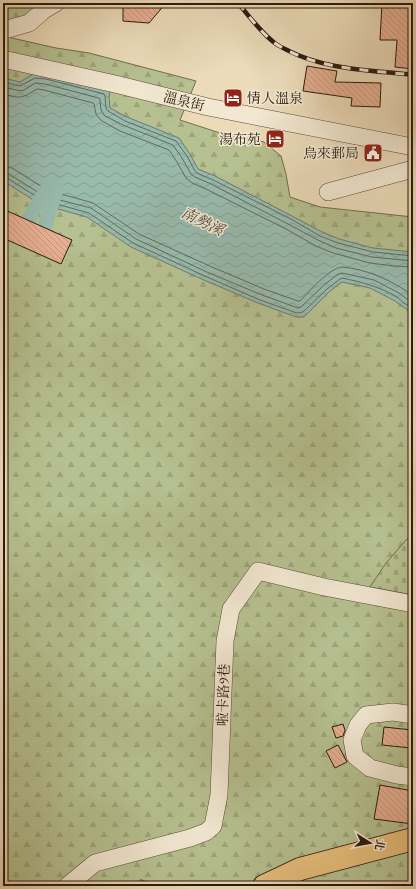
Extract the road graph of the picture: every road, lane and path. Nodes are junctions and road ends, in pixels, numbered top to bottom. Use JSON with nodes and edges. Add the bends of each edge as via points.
{"nodes":[{"id":1,"x":56,"y":3,"type":"edge"},
{"id":2,"x":3,"y":29,"type":"edge"},
{"id":3,"x":3,"y":59,"type":"edge"},
{"id":4,"x":413,"y":147,"type":"edge"},
{"id":5,"x":413,"y":169,"type":"edge"},
{"id":6,"x":328,"y":192,"type":"dead end"},
{"id":7,"x":413,"y":604,"type":"edge"},
{"id":8,"x":413,"y":715,"type":"edge"},
{"id":9,"x":413,"y":777,"type":"edge"},
{"id":10,"x":413,"y":839,"type":"edge"},
{"id":11,"x":300,"y":869,"type":"junction"},
{"id":12,"x":67,"y":886,"type":"edge"},
{"id":13,"x":264,"y":886,"type":"edge"},
{"id":14,"x":283,"y":886,"type":"edge"}],
"edges":[{"from":1,"to":2,"type":"street","via":[[29,23]]},
{"from":3,"to":4,"type":"street","name":"溫泉街","via":[[208,107]]},
{"from":5,"to":6,"type":"street"},
{"from":7,"to":12,"type":"street","name":"啦卡路9巷","via":[[258,571],[231,609],[225,642],[219,795],[213,826],[206,832],[190,838],[96,863]]},
{"from":8,"to":9,"type":"street","via":[[393,712],[366,715],[358,725],[352,740],[355,756],[370,768]]},
{"from":10,"to":11,"type":"main road"},
{"from":11,"to":13,"type":"main road"},
{"from":11,"to":14,"type":"street"}]}
